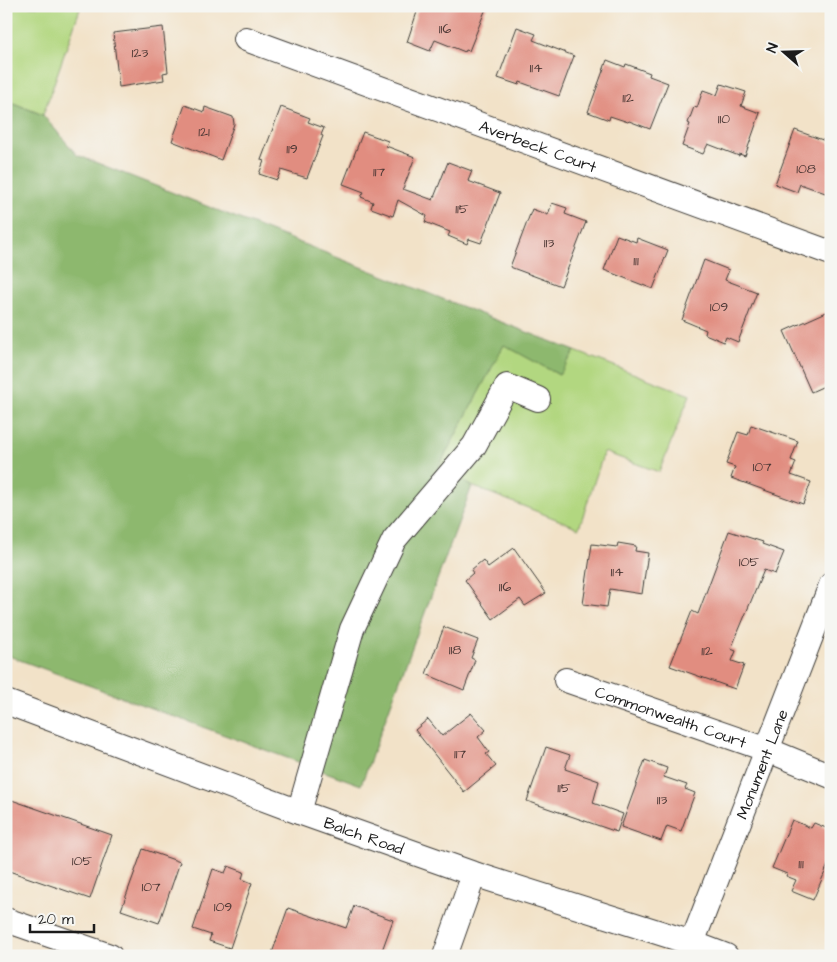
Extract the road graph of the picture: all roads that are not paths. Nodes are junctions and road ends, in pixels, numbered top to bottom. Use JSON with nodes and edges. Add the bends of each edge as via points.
{"nodes":[{"id":1,"x":246,"y":39,"type":"dead end"},
{"id":2,"x":831,"y":253,"type":"edge"},
{"id":3,"x":538,"y":399,"type":"dead end"},
{"id":4,"x":831,"y":585,"type":"edge"},
{"id":5,"x":566,"y":680,"type":"dead end"},
{"id":6,"x":6,"y":702,"type":"edge"},
{"id":7,"x":768,"y":750,"type":"junction"},
{"id":8,"x":831,"y":776,"type":"edge"},
{"id":9,"x":298,"y":812,"type":"junction"},
{"id":10,"x":474,"y":874,"type":"junction"},
{"id":11,"x":6,"y":920,"type":"edge"},
{"id":12,"x":692,"y":942,"type":"junction"},
{"id":13,"x":110,"y":956,"type":"edge"},
{"id":14,"x":445,"y":956,"type":"edge"},
{"id":15,"x":726,"y":956,"type":"edge"}],
"edges":[{"from":1,"to":2,"type":"street","name":"Averbeck Court"},
{"from":3,"to":9,"type":"street","via":[[507,386],[474,446],[394,540],[352,629]]},
{"from":4,"to":7,"type":"street","name":"Monument Lane"},
{"from":5,"to":7,"type":"street","name":"Commonwealth Court"},
{"from":6,"to":9,"type":"street","name":"Balch Road"},
{"from":7,"to":8,"type":"street","name":"Commonwealth Court"},
{"from":7,"to":12,"type":"street","name":"Monument Lane"},
{"from":9,"to":10,"type":"street","name":"Balch Road"},
{"from":10,"to":12,"type":"street","name":"Balch Road"},
{"from":10,"to":14,"type":"street"},
{"from":11,"to":13,"type":"street"},
{"from":12,"to":15,"type":"street","name":"Balch Road"}]}
